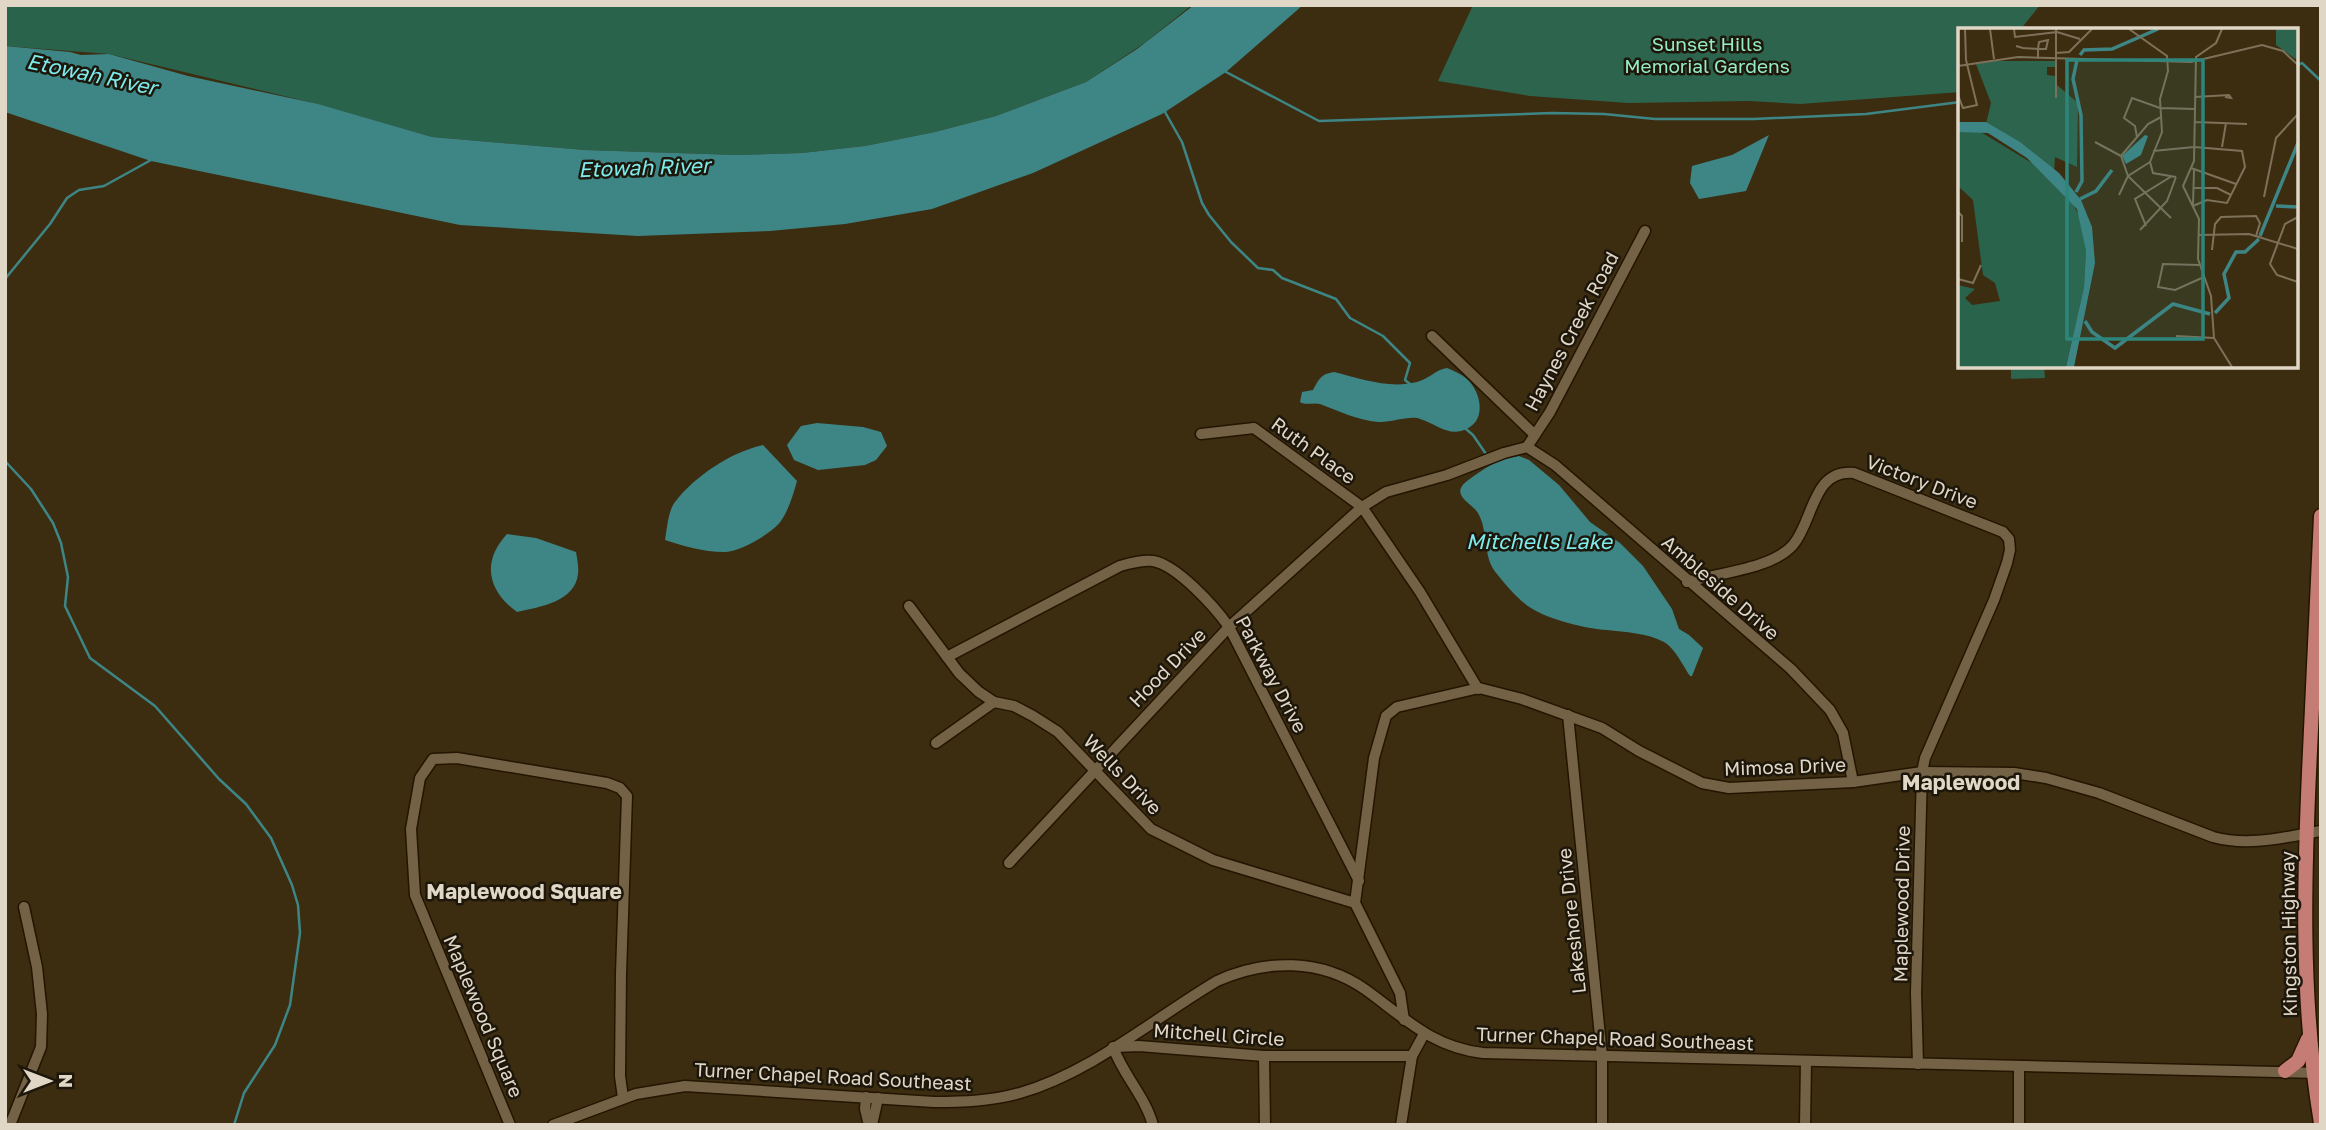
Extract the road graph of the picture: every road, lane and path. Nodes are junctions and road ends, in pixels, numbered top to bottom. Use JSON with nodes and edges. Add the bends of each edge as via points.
{"nodes":[{"id":1,"x":1645,"y":231,"type":"dead end"},
{"id":2,"x":1432,"y":335,"type":"dead end"},
{"id":3,"x":1202,"y":434,"type":"dead end"},
{"id":4,"x":1535,"y":435,"type":"junction"},
{"id":5,"x":1527,"y":447,"type":"junction"},
{"id":6,"x":1362,"y":507,"type":"junction"},
{"id":7,"x":2321,"y":516,"type":"edge"},
{"id":8,"x":2010,"y":551,"type":"joint"},
{"id":9,"x":1687,"y":582,"type":"junction"},
{"id":10,"x":909,"y":606,"type":"dead end"},
{"id":11,"x":1229,"y":627,"type":"junction"},
{"id":12,"x":947,"y":657,"type":"junction"},
{"id":13,"x":1478,"y":689,"type":"junction"},
{"id":14,"x":994,"y":702,"type":"junction"},
{"id":15,"x":1568,"y":715,"type":"junction"},
{"id":16,"x":936,"y":743,"type":"dead end"},
{"id":17,"x":1095,"y":768,"type":"junction"},
{"id":18,"x":1922,"y":772,"type":"junction"},
{"id":19,"x":1853,"y":782,"type":"junction"},
{"id":20,"x":2321,"y":831,"type":"edge"},
{"id":21,"x":2306,"y":833,"type":"junction"},
{"id":22,"x":1009,"y":863,"type":"dead end"},
{"id":23,"x":1359,"y":881,"type":"junction"},
{"id":24,"x":1355,"y":903,"type":"junction"},
{"id":25,"x":24,"y":907,"type":"dead end"},
{"id":26,"x":1404,"y":1020,"type":"junction"},
{"id":27,"x":1424,"y":1034,"type":"junction"},
{"id":28,"x":2309,"y":1034,"type":"junction"},
{"id":29,"x":1113,"y":1047,"type":"junction"},
{"id":30,"x":1264,"y":1056,"type":"junction"},
{"id":31,"x":1412,"y":1056,"type":"junction"},
{"id":32,"x":1602,"y":1056,"type":"junction"},
{"id":33,"x":1806,"y":1061,"type":"junction"},
{"id":34,"x":1918,"y":1065,"type":"junction"},
{"id":35,"x":2019,"y":1067,"type":"junction"},
{"id":36,"x":2285,"y":1071,"type":"junction"},
{"id":37,"x":2317,"y":1073,"type":"edge"},
{"id":38,"x":623,"y":1098,"type":"junction"},
{"id":39,"x":872,"y":1098,"type":"junction"},
{"id":40,"x":2321,"y":1123,"type":"edge"},
{"id":41,"x":10,"y":1125,"type":"edge"},
{"id":42,"x":510,"y":1125,"type":"edge"},
{"id":43,"x":553,"y":1125,"type":"edge"},
{"id":44,"x":871,"y":1125,"type":"edge"},
{"id":45,"x":1153,"y":1125,"type":"edge"},
{"id":46,"x":1265,"y":1125,"type":"edge"},
{"id":47,"x":1401,"y":1125,"type":"edge"},
{"id":48,"x":1602,"y":1125,"type":"edge"},
{"id":49,"x":1805,"y":1125,"type":"edge"},
{"id":50,"x":2019,"y":1125,"type":"edge"}],
"edges":[{"from":1,"to":4,"type":"street","name":"Haynes Creek Road"},
{"from":2,"to":4,"type":"street"},
{"from":3,"to":6,"type":"street","name":"Ruth Place","via":[[1254,428]]},
{"from":4,"to":5,"type":"street","name":"Haynes Creek Road"},
{"from":5,"to":6,"type":"street","via":[[1386,492]]},
{"from":5,"to":9,"type":"street","name":"Ambleside Drive","via":[[1555,465]]},
{"from":6,"to":11,"type":"street","name":"Hood Drive"},
{"from":6,"to":13,"type":"street","name":"Ruth Place"},
{"from":7,"to":21,"type":"main road","name":"Kingston Highway"},
{"from":8,"to":9,"type":"street","name":"Victory Drive","via":[[2003,532],[1854,473],[1840,472],[1824,482],[1793,545],[1773,561]]},
{"from":8,"to":18,"type":"street","name":"Maplewood Drive"},
{"from":9,"to":19,"type":"street","name":"Ambleside Drive","via":[[1791,669],[1830,710],[1843,733]]},
{"from":10,"to":12,"type":"street","name":"Wells Drive"},
{"from":11,"to":12,"type":"street","name":"Parkway Drive","via":[[1170,568],[1140,561],[1120,566]]},
{"from":11,"to":17,"type":"street","name":"Hood Drive"},
{"from":11,"to":23,"type":"street","name":"Parkway Drive"},
{"from":12,"to":14,"type":"street","name":"Wells Drive"},
{"from":13,"to":15,"type":"street","name":"Mimosa Drive"},
{"from":13,"to":23,"type":"street","name":"Mimosa Drive","via":[[1397,707],[1386,716],[1374,758]]},
{"from":14,"to":16,"type":"street"},
{"from":14,"to":17,"type":"street","name":"Wells Drive","via":[[1014,706],[1058,732]]},
{"from":15,"to":19,"type":"street","name":"Mimosa Drive","via":[[1602,728],[1702,783],[1729,788]]},
{"from":15,"to":32,"type":"street","name":"Lakeshore Drive"},
{"from":17,"to":22,"type":"street","name":"Hood Drive"},
{"from":17,"to":24,"type":"street","name":"Wells Drive","via":[[1151,829],[1213,860]]},
{"from":18,"to":19,"type":"street","name":"Mimosa Drive"},
{"from":18,"to":21,"type":"street","name":"Mimosa Drive","via":[[2002,772],[2046,778],[2232,842]]},
{"from":18,"to":34,"type":"street","name":"Maplewood Drive"},
{"from":20,"to":21,"type":"street","name":"Mimosa Drive"},
{"from":21,"to":28,"type":"main road","name":"Kingston Highway"},
{"from":23,"to":24,"type":"street","name":"Mimosa Drive"},
{"from":24,"to":26,"type":"street","via":[[1401,993]]},
{"from":25,"to":41,"type":"street","via":[[37,967],[41,1047]]},
{"from":26,"to":27,"type":"street","name":"Turner Chapel Road Southeast"},
{"from":26,"to":29,"type":"street","name":"Turner Chapel Road Southeast","via":[[1338,974],[1303,965],[1265,965],[1217,981]]},
{"from":27,"to":31,"type":"street"},
{"from":27,"to":32,"type":"street","name":"Turner Chapel Road Southeast","via":[[1471,1051]]},
{"from":28,"to":36,"type":"main road","via":[[2298,1061]]},
{"from":28,"to":37,"type":"main road","name":"Kingston Highway"},
{"from":29,"to":30,"type":"street","name":"Mitchell Circle"},
{"from":29,"to":39,"type":"street","name":"Turner Chapel Road Southeast","via":[[1065,1075],[999,1098],[947,1102]]},
{"from":29,"to":45,"type":"street","via":[[1120,1067],[1147,1105]]},
{"from":30,"to":31,"type":"street","name":"Mitchell Circle"},
{"from":30,"to":46,"type":"street"},
{"from":31,"to":47,"type":"street"},
{"from":32,"to":33,"type":"street","name":"Turner Chapel Road Southeast"},
{"from":32,"to":48,"type":"street","name":"Lakeshore Drive"},
{"from":33,"to":34,"type":"street","name":"Turner Chapel Road Southeast"},
{"from":33,"to":49,"type":"street"},
{"from":34,"to":35,"type":"street","name":"Turner Chapel Road Southeast"},
{"from":35,"to":36,"type":"street","name":"Turner Chapel Road Southeast"},
{"from":35,"to":50,"type":"street"},
{"from":36,"to":37,"type":"street","name":"Turner Chapel Road Southeast"},
{"from":37,"to":40,"type":"main road"},
{"from":38,"to":39,"type":"street","name":"Turner Chapel Road Southeast","via":[[700,1086]]},
{"from":38,"to":42,"type":"street","name":"Maplewood Square","via":[[621,974],[627,796],[607,783],[457,758],[433,759],[420,778],[411,829],[415,895]]},
{"from":38,"to":43,"type":"street","name":"Turner Chapel Road Southeast"},
{"from":39,"to":44,"type":"street"}]}
